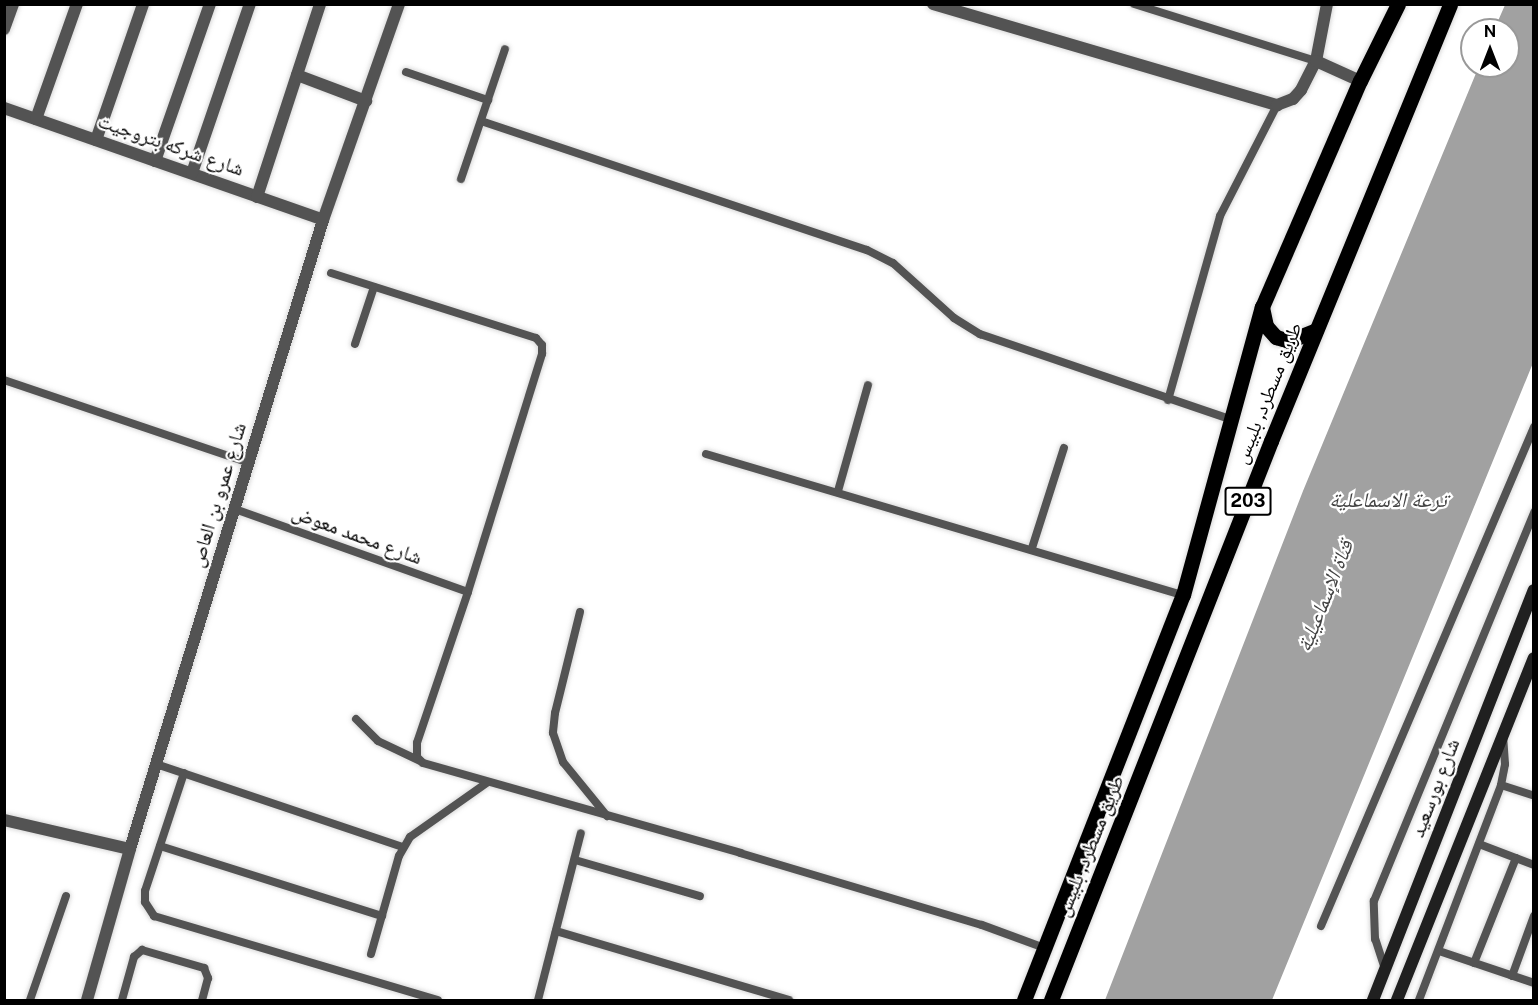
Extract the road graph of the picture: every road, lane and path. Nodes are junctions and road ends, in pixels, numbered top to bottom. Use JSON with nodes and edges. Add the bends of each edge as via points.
{"nodes":[{"id":1,"x":14,"y":4,"type":"edge"},
{"id":2,"x":76,"y":4,"type":"edge"},
{"id":3,"x":143,"y":4,"type":"edge"},
{"id":4,"x":210,"y":4,"type":"edge"},
{"id":5,"x":250,"y":4,"type":"edge"},
{"id":6,"x":320,"y":4,"type":"edge"},
{"id":7,"x":399,"y":4,"type":"edge"},
{"id":8,"x":933,"y":4,"type":"edge"},
{"id":9,"x":1134,"y":4,"type":"edge"},
{"id":10,"x":1327,"y":4,"type":"edge"},
{"id":11,"x":1398,"y":4,"type":"edge"},
{"id":12,"x":1450,"y":4,"type":"edge"},
{"id":13,"x":4,"y":29,"type":"edge"},
{"id":14,"x":505,"y":49,"type":"dead end"},
{"id":15,"x":1316,"y":61,"type":"junction"},
{"id":16,"x":406,"y":72,"type":"dead end"},
{"id":17,"x":297,"y":75,"type":"junction"},
{"id":18,"x":1360,"y":81,"type":"junction"},
{"id":19,"x":488,"y":100,"type":"junction"},
{"id":20,"x":366,"y":101,"type":"junction"},
{"id":21,"x":1277,"y":105,"type":"junction"},
{"id":22,"x":4,"y":108,"type":"edge"},
{"id":23,"x":36,"y":119,"type":"junction"},
{"id":24,"x":480,"y":122,"type":"junction"},
{"id":25,"x":96,"y":140,"type":"junction"},
{"id":26,"x":155,"y":161,"type":"junction"},
{"id":27,"x":192,"y":173,"type":"junction"},
{"id":28,"x":461,"y":178,"type":"dead end"},
{"id":29,"x":257,"y":197,"type":"junction"},
{"id":30,"x":323,"y":220,"type":"junction"},
{"id":31,"x":331,"y":273,"type":"dead end"},
{"id":32,"x":374,"y":287,"type":"junction"},
{"id":33,"x":1262,"y":307,"type":"junction"},
{"id":34,"x":1317,"y":330,"type":"junction"},
{"id":35,"x":355,"y":344,"type":"dead end"},
{"id":36,"x":4,"y":380,"type":"edge"},
{"id":37,"x":868,"y":385,"type":"dead end"},
{"id":38,"x":1168,"y":400,"type":"junction"},
{"id":39,"x":1230,"y":419,"type":"junction"},
{"id":40,"x":1533,"y":427,"type":"edge"},
{"id":41,"x":1064,"y":448,"type":"dead end"},
{"id":42,"x":706,"y":454,"type":"dead end"},
{"id":43,"x":249,"y":463,"type":"junction"},
{"id":44,"x":838,"y":491,"type":"junction"},
{"id":45,"x":235,"y":509,"type":"junction"},
{"id":46,"x":1533,"y":512,"type":"edge"},
{"id":47,"x":1032,"y":548,"type":"junction"},
{"id":48,"x":1533,"y":590,"type":"edge"},
{"id":49,"x":468,"y":592,"type":"junction"},
{"id":50,"x":1183,"y":595,"type":"junction"},
{"id":51,"x":580,"y":612,"type":"dead end"},
{"id":52,"x":1533,"y":658,"type":"edge"},
{"id":53,"x":356,"y":719,"type":"dead end"},
{"id":54,"x":1502,"y":733,"type":"junction"},
{"id":55,"x":423,"y":763,"type":"junction"},
{"id":56,"x":156,"y":764,"type":"junction"},
{"id":57,"x":184,"y":773,"type":"junction"},
{"id":58,"x":488,"y":782,"type":"junction"},
{"id":59,"x":1501,"y":785,"type":"junction"},
{"id":60,"x":1533,"y":796,"type":"edge"},
{"id":61,"x":607,"y":816,"type":"junction"},
{"id":62,"x":4,"y":820,"type":"edge"},
{"id":63,"x":581,"y":833,"type":"dead end"},
{"id":64,"x":1479,"y":844,"type":"junction"},
{"id":65,"x":160,"y":846,"type":"junction"},
{"id":66,"x":403,"y":847,"type":"junction"},
{"id":67,"x":129,"y":849,"type":"junction"},
{"id":68,"x":1516,"y":858,"type":"junction"},
{"id":69,"x":575,"y":860,"type":"junction"},
{"id":70,"x":1533,"y":865,"type":"edge"},
{"id":71,"x":66,"y":896,"type":"dead end"},
{"id":72,"x":700,"y":896,"type":"dead end"},
{"id":73,"x":382,"y":916,"type":"junction"},
{"id":74,"x":1533,"y":916,"type":"edge"},
{"id":75,"x":1321,"y":926,"type":"dead end"},
{"id":76,"x":556,"y":931,"type":"junction"},
{"id":77,"x":1045,"y":948,"type":"junction"},
{"id":78,"x":1438,"y":951,"type":"junction"},
{"id":79,"x":371,"y":954,"type":"dead end"},
{"id":80,"x":1474,"y":963,"type":"junction"},
{"id":81,"x":1385,"y":969,"type":"junction"},
{"id":82,"x":1512,"y":976,"type":"junction"},
{"id":83,"x":1533,"y":983,"type":"edge"},
{"id":84,"x":30,"y":1000,"type":"edge"},
{"id":85,"x":87,"y":1000,"type":"edge"},
{"id":86,"x":122,"y":1000,"type":"edge"},
{"id":87,"x":202,"y":1000,"type":"edge"},
{"id":88,"x":438,"y":1000,"type":"edge"},
{"id":89,"x":538,"y":1000,"type":"edge"},
{"id":90,"x":789,"y":1000,"type":"edge"},
{"id":91,"x":1024,"y":1000,"type":"edge"},
{"id":92,"x":1052,"y":1000,"type":"edge"},
{"id":93,"x":1373,"y":1000,"type":"edge"},
{"id":94,"x":1397,"y":1000,"type":"edge"},
{"id":95,"x":1419,"y":1000,"type":"edge"}],
"edges":[{"from":1,"to":13,"type":"street"},
{"from":2,"to":23,"type":"street"},
{"from":3,"to":25,"type":"street"},
{"from":4,"to":26,"type":"street"},
{"from":5,"to":27,"type":"street"},
{"from":6,"to":17,"type":"street"},
{"from":7,"to":20,"type":"street","name":"شارع عمرو بن العاص"},
{"from":8,"to":21,"type":"street"},
{"from":9,"to":15,"type":"lane"},
{"from":10,"to":15,"type":"street"},
{"from":11,"to":18,"type":"main road","name":"طريق مسطرد, بلبيس","number":"203"},
{"from":12,"to":34,"type":"main road","name":"طريق مسطرد, بلبيس","number":"203"},
{"from":14,"to":19,"type":"lane"},
{"from":15,"to":18,"type":"street"},
{"from":15,"to":21,"type":"street","via":[[1301,90],[1293,99]]},
{"from":16,"to":19,"type":"lane"},
{"from":17,"to":20,"type":"street"},
{"from":17,"to":29,"type":"street"},
{"from":18,"to":33,"type":"main road","name":"طريق مسطرد, بلبيس","number":"203"},
{"from":19,"to":24,"type":"lane"},
{"from":20,"to":30,"type":"street","name":"شارع عمرو بن العاص"},
{"from":21,"to":38,"type":"lane","via":[[1220,216]]},
{"from":22,"to":23,"type":"street","name":"شارع شركه بتروجيت"},
{"from":23,"to":25,"type":"street","name":"شارع شركه بتروجيت"},
{"from":24,"to":28,"type":"lane"},
{"from":24,"to":38,"type":"lane","via":[[867,250],[892,263],[954,318],[981,334]]},
{"from":25,"to":26,"type":"street","name":"شارع شركه بتروجيت"},
{"from":26,"to":27,"type":"street","name":"شارع شركه بتروجيت"},
{"from":27,"to":29,"type":"street","name":"شارع شركه بتروجيت"},
{"from":29,"to":30,"type":"street","name":"شارع شركه بتروجيت"},
{"from":30,"to":43,"type":"street","name":"شارع عمرو بن العاص"},
{"from":31,"to":32,"type":"lane"},
{"from":32,"to":35,"type":"lane"},
{"from":32,"to":49,"type":"lane","via":[[537,338],[542,345]]},
{"from":33,"to":34,"type":"main road","via":[[1266,326],[1275,337],[1289,341]]},
{"from":33,"to":39,"type":"main road","name":"طريق مسطرد, بلبيس","number":"203"},
{"from":34,"to":92,"type":"main road","name":"طريق مسطرد, بلبيس","number":"203"},
{"from":36,"to":43,"type":"lane"},
{"from":37,"to":44,"type":"lane"},
{"from":38,"to":39,"type":"lane"},
{"from":39,"to":50,"type":"main road","name":"طريق مسطرد, بلبيس","number":"203"},
{"from":40,"to":75,"type":"lane"},
{"from":41,"to":47,"type":"lane"},
{"from":42,"to":44,"type":"lane"},
{"from":43,"to":45,"type":"street","name":"شارع عمرو بن العاص"},
{"from":44,"to":47,"type":"lane"},
{"from":45,"to":49,"type":"lane","name":"شارع محمد معوض"},
{"from":45,"to":56,"type":"street","name":"شارع عمرو بن العاص"},
{"from":46,"to":81,"type":"lane","via":[[1374,901],[1375,939]]},
{"from":47,"to":50,"type":"lane"},
{"from":48,"to":81,"type":"main road","name":"شارع بورسعيد"},
{"from":49,"to":55,"type":"lane","via":[[417,743],[417,757]]},
{"from":50,"to":77,"type":"main road","name":"طريق مسطرد, بلبيس","number":"203"},
{"from":51,"to":61,"type":"lane","via":[[553,733],[563,762]]},
{"from":52,"to":54,"type":"main road"},
{"from":53,"to":55,"type":"lane","via":[[378,741]]},
{"from":54,"to":59,"type":"lane","via":[[1505,764]]},
{"from":54,"to":94,"type":"main road"},
{"from":55,"to":58,"type":"lane"},
{"from":56,"to":57,"type":"lane"},
{"from":56,"to":67,"type":"street","name":"شارع عمرو بن العاص"},
{"from":57,"to":65,"type":"lane"},
{"from":57,"to":66,"type":"lane"},
{"from":58,"to":61,"type":"lane"},
{"from":58,"to":66,"type":"lane","via":[[417,829]]},
{"from":59,"to":60,"type":"lane"},
{"from":59,"to":64,"type":"lane"},
{"from":61,"to":77,"type":"lane","via":[[982,925]]},
{"from":62,"to":67,"type":"street"},
{"from":63,"to":69,"type":"lane"},
{"from":64,"to":68,"type":"lane"},
{"from":64,"to":78,"type":"lane"},
{"from":65,"to":73,"type":"lane"},
{"from":65,"to":88,"type":"lane","via":[[144,897],[147,908],[159,919]]},
{"from":66,"to":73,"type":"lane"},
{"from":67,"to":85,"type":"street","name":"شارع عمرو بن العاص"},
{"from":68,"to":70,"type":"lane"},
{"from":68,"to":80,"type":"lane"},
{"from":69,"to":72,"type":"lane"},
{"from":69,"to":76,"type":"lane"},
{"from":71,"to":84,"type":"lane"},
{"from":73,"to":79,"type":"lane"},
{"from":74,"to":82,"type":"lane"},
{"from":76,"to":89,"type":"lane"},
{"from":76,"to":90,"type":"lane"},
{"from":77,"to":91,"type":"main road","name":"طريق مسطرد, بلبيس","number":"203"},
{"from":78,"to":80,"type":"lane"},
{"from":78,"to":95,"type":"lane"},
{"from":80,"to":82,"type":"lane"},
{"from":81,"to":93,"type":"main road","name":"شارع بورسعيد"},
{"from":82,"to":83,"type":"lane"},
{"from":86,"to":87,"type":"lane","via":[[134,957],[142,950],[204,968],[208,978]]}]}
